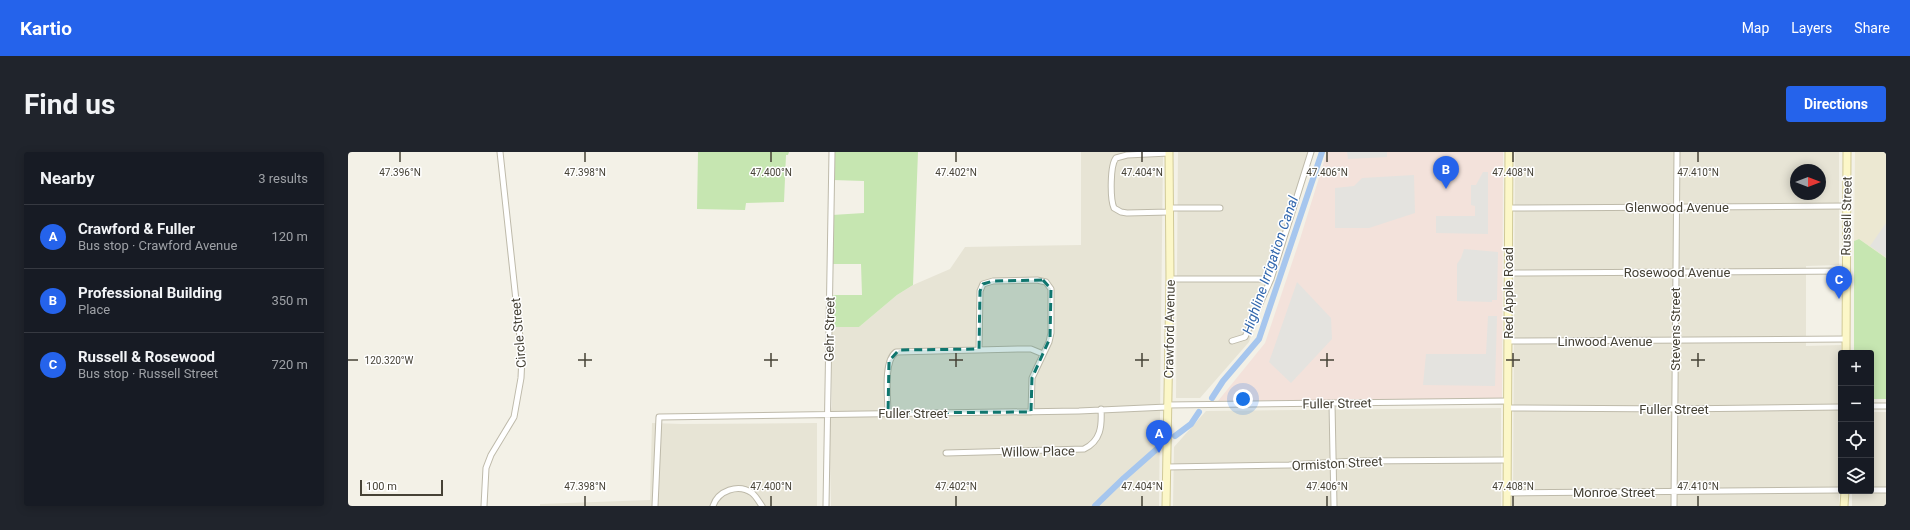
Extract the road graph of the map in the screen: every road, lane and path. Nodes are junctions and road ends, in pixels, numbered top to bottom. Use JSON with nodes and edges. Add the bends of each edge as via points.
{"nodes":[{"id":1,"x":500,"y":152,"type":"edge"},
{"id":2,"x":832,"y":152,"type":"edge"},
{"id":3,"x":1169,"y":152,"type":"edge"},
{"id":4,"x":1311,"y":152,"type":"edge"},
{"id":5,"x":1509,"y":152,"type":"edge"},
{"id":6,"x":1677,"y":152,"type":"edge"},
{"id":7,"x":1847,"y":152,"type":"edge"},
{"id":8,"x":1676,"y":206,"type":"junction"},
{"id":9,"x":1846,"y":206,"type":"junction"},
{"id":10,"x":1220,"y":208,"type":"dead end"},
{"id":11,"x":1509,"y":208,"type":"junction"},
{"id":12,"x":1169,"y":210,"type":"junction"},
{"id":13,"x":1846,"y":271,"type":"junction"},
{"id":14,"x":1675,"y":272,"type":"junction"},
{"id":15,"x":1508,"y":273,"type":"junction"},
{"id":16,"x":1170,"y":279,"type":"junction"},
{"id":17,"x":1271,"y":279,"type":"junction"},
{"id":18,"x":1846,"y":339,"type":"junction"},
{"id":19,"x":1674,"y":340,"type":"junction"},
{"id":20,"x":1508,"y":341,"type":"junction"},
{"id":21,"x":1232,"y":342,"type":"dead end"},
{"id":22,"x":979,"y":349,"type":"junction"},
{"id":23,"x":1846,"y":350,"type":"edge"},
{"id":24,"x":1043,"y":354,"type":"junction"},
{"id":25,"x":1332,"y":404,"type":"junction"},
{"id":26,"x":1507,"y":405,"type":"junction"},
{"id":27,"x":1167,"y":406,"type":"junction"},
{"id":28,"x":1874,"y":406,"type":"edge"},
{"id":29,"x":1886,"y":406,"type":"edge"},
{"id":30,"x":1838,"y":407,"type":"edge"},
{"id":31,"x":1101,"y":409,"type":"junction"},
{"id":32,"x":1674,"y":409,"type":"junction"},
{"id":33,"x":1031,"y":412,"type":"junction"},
{"id":34,"x":888,"y":413,"type":"junction"},
{"id":35,"x":827,"y":414,"type":"junction"},
{"id":36,"x":946,"y":453,"type":"dead end"},
{"id":37,"x":1507,"y":460,"type":"junction"},
{"id":38,"x":1332,"y":464,"type":"junction"},
{"id":39,"x":1167,"y":467,"type":"junction"},
{"id":40,"x":1838,"y":490,"type":"edge"},
{"id":41,"x":1874,"y":490,"type":"edge"},
{"id":42,"x":1886,"y":490,"type":"edge"},
{"id":43,"x":1674,"y":492,"type":"junction"},
{"id":44,"x":1507,"y":493,"type":"junction"},
{"id":45,"x":1845,"y":494,"type":"edge"},
{"id":46,"x":484,"y":506,"type":"edge"},
{"id":47,"x":655,"y":506,"type":"edge"},
{"id":48,"x":713,"y":506,"type":"edge"},
{"id":49,"x":762,"y":506,"type":"edge"},
{"id":50,"x":826,"y":506,"type":"edge"},
{"id":51,"x":1166,"y":506,"type":"edge"},
{"id":52,"x":1334,"y":506,"type":"edge"},
{"id":53,"x":1506,"y":506,"type":"edge"},
{"id":54,"x":1674,"y":506,"type":"edge"},
{"id":55,"x":1844,"y":506,"type":"edge"}],
"edges":[{"from":1,"to":46,"type":"street","name":"Circle Street","via":[[522,356],[514,417],[486,468]]},
{"from":2,"to":35,"type":"street","name":"Gehr Street"},
{"from":3,"to":12,"type":"street","name":"Crawford Avenue"},
{"from":3,"to":12,"type":"street","via":[[1127,154],[1116,158],[1112,166],[1112,199],[1114,208],[1121,212]]},
{"from":4,"to":17,"type":"street"},
{"from":5,"to":11,"type":"street","name":"Red Apple Road"},
{"from":6,"to":8,"type":"street","name":"Stevens Street"},
{"from":7,"to":9,"type":"street","name":"Russell Street"},
{"from":8,"to":9,"type":"street","name":"Glenwood Avenue"},
{"from":8,"to":11,"type":"street","name":"Glenwood Avenue"},
{"from":8,"to":14,"type":"street","name":"Stevens Street"},
{"from":9,"to":13,"type":"street","name":"Russell Street"},
{"from":10,"to":12,"type":"street"},
{"from":11,"to":15,"type":"street","name":"Red Apple Road"},
{"from":12,"to":16,"type":"street","name":"Crawford Avenue"},
{"from":13,"to":14,"type":"street","name":"Rosewood Avenue"},
{"from":13,"to":18,"type":"street","name":"Russell Street"},
{"from":14,"to":15,"type":"street","name":"Rosewood Avenue"},
{"from":14,"to":19,"type":"street","name":"Stevens Street"},
{"from":15,"to":20,"type":"street","name":"Red Apple Road"},
{"from":16,"to":17,"type":"street"},
{"from":16,"to":27,"type":"street","name":"Crawford Avenue"},
{"from":17,"to":21,"type":"street","via":[[1245,337]]},
{"from":18,"to":19,"type":"street","name":"Linwood Avenue"},
{"from":18,"to":23,"type":"street","name":"Russell Street"},
{"from":19,"to":20,"type":"street","name":"Linwood Avenue"},
{"from":19,"to":32,"type":"street","name":"Stevens Street"},
{"from":20,"to":26,"type":"street","name":"Red Apple Road"},
{"from":22,"to":24,"type":"street","via":[[1026,349]]},
{"from":22,"to":24,"type":"street","via":[[980,291],[983,284],[993,281],[1037,280],[1046,282],[1051,289],[1050,338]]},
{"from":22,"to":34,"type":"street","via":[[896,352],[891,356],[888,366]]},
{"from":24,"to":33,"type":"street","via":[[1032,378]]},
{"from":25,"to":26,"type":"street","name":"Fuller Street"},
{"from":25,"to":27,"type":"street","name":"Fuller Street"},
{"from":25,"to":38,"type":"street"},
{"from":26,"to":32,"type":"street","name":"Fuller Street"},
{"from":26,"to":37,"type":"street","name":"Red Apple Road"},
{"from":27,"to":31,"type":"street","name":"Fuller Street"},
{"from":27,"to":39,"type":"street","name":"Crawford Avenue"},
{"from":28,"to":29,"type":"street"},
{"from":30,"to":32,"type":"street","name":"Fuller Street"},
{"from":31,"to":33,"type":"street","name":"Fuller Street"},
{"from":31,"to":36,"type":"street","name":"Willow Place","via":[[1100,433],[1091,445],[1084,449]]},
{"from":32,"to":43,"type":"street","name":"Stevens Street"},
{"from":33,"to":34,"type":"street","name":"Fuller Street"},
{"from":34,"to":35,"type":"street","name":"Fuller Street"},
{"from":35,"to":47,"type":"street","name":"Fuller Street","via":[[659,417]]},
{"from":35,"to":50,"type":"street","name":"Gehr Street"},
{"from":37,"to":38,"type":"street","name":"Ormiston Street","via":[[1363,461]]},
{"from":37,"to":44,"type":"street","name":"Red Apple Road"},
{"from":38,"to":39,"type":"street","name":"Ormiston Street"},
{"from":38,"to":52,"type":"street"},
{"from":39,"to":51,"type":"street","name":"Crawford Avenue"},
{"from":40,"to":43,"type":"street","name":"Monroe Street"},
{"from":41,"to":42,"type":"street"},
{"from":43,"to":44,"type":"street","name":"Monroe Street"},
{"from":43,"to":54,"type":"street","name":"Stevens Street"},
{"from":44,"to":53,"type":"street","name":"Red Apple Road"},
{"from":45,"to":55,"type":"street"},
{"from":48,"to":49,"type":"street","via":[[715,499],[726,490],[740,489],[752,493]]}]}
